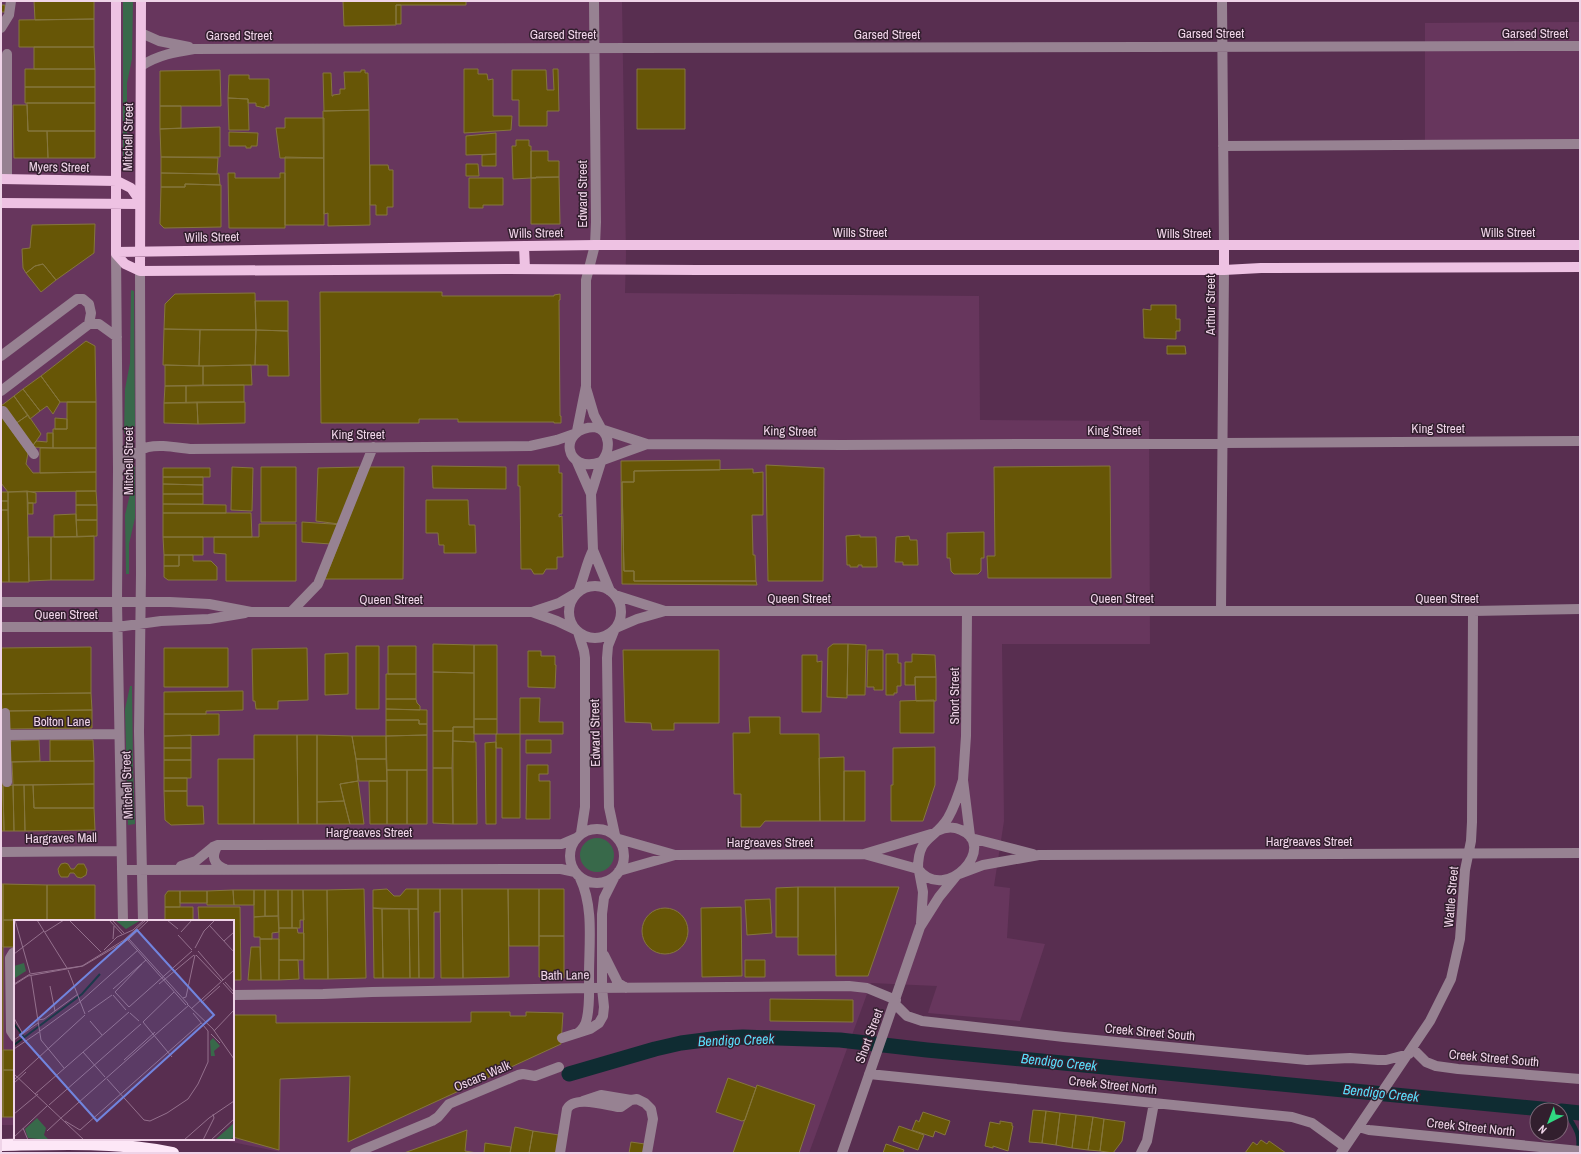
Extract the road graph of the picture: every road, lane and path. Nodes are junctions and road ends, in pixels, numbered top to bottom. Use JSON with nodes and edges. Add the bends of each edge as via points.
{"nodes":[{"id":1,"x":11,"y":1,"type":"edge"},
{"id":2,"x":116,"y":1,"type":"edge"},
{"id":3,"x":141,"y":1,"type":"edge"},
{"id":4,"x":594,"y":1,"type":"edge"},
{"id":5,"x":1222,"y":1,"type":"edge"},
{"id":6,"x":1,"y":28,"type":"edge"},
{"id":7,"x":141,"y":33,"type":"junction"},
{"id":8,"x":1223,"y":46,"type":"junction"},
{"id":9,"x":1580,"y":46,"type":"edge"},
{"id":10,"x":593,"y":48,"type":"junction"},
{"id":11,"x":194,"y":49,"type":"junction"},
{"id":12,"x":7,"y":54,"type":"dead end"},
{"id":13,"x":141,"y":66,"type":"junction"},
{"id":14,"x":1580,"y":144,"type":"edge"},
{"id":15,"x":1223,"y":146,"type":"junction"},
{"id":16,"x":4,"y":179,"type":"edge"},
{"id":17,"x":117,"y":181,"type":"junction"},
{"id":18,"x":140,"y":202,"type":"junction"},
{"id":19,"x":1,"y":203,"type":"edge"},
{"id":20,"x":117,"y":203,"type":"junction"},
{"id":21,"x":595,"y":245,"type":"junction"},
{"id":22,"x":1580,"y":245,"type":"edge"},
{"id":23,"x":524,"y":246,"type":"junction"},
{"id":24,"x":1224,"y":246,"type":"junction"},
{"id":25,"x":139,"y":251,"type":"junction"},
{"id":26,"x":116,"y":253,"type":"junction"},
{"id":27,"x":1580,"y":267,"type":"edge"},
{"id":28,"x":525,"y":269,"type":"junction"},
{"id":29,"x":588,"y":270,"type":"junction"},
{"id":30,"x":1224,"y":270,"type":"junction"},
{"id":31,"x":140,"y":271,"type":"junction"},
{"id":32,"x":89,"y":324,"type":"junction"},
{"id":33,"x":117,"y":337,"type":"junction"},
{"id":34,"x":1,"y":356,"type":"edge"},
{"id":35,"x":586,"y":386,"type":"junction"},
{"id":36,"x":1,"y":391,"type":"edge"},
{"id":37,"x":3,"y":411,"type":"dead end"},
{"id":38,"x":602,"y":429,"type":"junction"},
{"id":39,"x":575,"y":432,"type":"junction"},
{"id":40,"x":1580,"y":441,"type":"edge"},
{"id":41,"x":1222,"y":442,"type":"junction"},
{"id":42,"x":647,"y":444,"type":"junction"},
{"id":43,"x":373,"y":447,"type":"junction"},
{"id":44,"x":141,"y":449,"type":"junction"},
{"id":45,"x":34,"y":454,"type":"dead end"},
{"id":46,"x":602,"y":461,"type":"junction"},
{"id":47,"x":577,"y":462,"type":"junction"},
{"id":48,"x":118,"y":469,"type":"junction"},
{"id":49,"x":591,"y":494,"type":"junction"},
{"id":50,"x":593,"y":550,"type":"junction"},
{"id":51,"x":577,"y":593,"type":"junction"},
{"id":52,"x":613,"y":593,"type":"junction"},
{"id":53,"x":1,"y":602,"type":"edge"},
{"id":54,"x":117,"y":602,"type":"junction"},
{"id":55,"x":141,"y":602,"type":"junction"},
{"id":56,"x":1580,"y":609,"type":"edge"},
{"id":57,"x":1221,"y":610,"type":"junction"},
{"id":58,"x":665,"y":611,"type":"junction"},
{"id":59,"x":1473,"y":611,"type":"junction"},
{"id":60,"x":251,"y":612,"type":"junction"},
{"id":61,"x":291,"y":612,"type":"junction"},
{"id":62,"x":532,"y":612,"type":"junction"},
{"id":63,"x":967,"y":612,"type":"junction"},
{"id":64,"x":140,"y":624,"type":"junction"},
{"id":65,"x":1,"y":627,"type":"edge"},
{"id":66,"x":117,"y":627,"type":"junction"},
{"id":67,"x":615,"y":629,"type":"junction"},
{"id":68,"x":577,"y":631,"type":"junction"},
{"id":69,"x":5,"y":712,"type":"dead end"},
{"id":70,"x":6,"y":734,"type":"junction"},
{"id":71,"x":119,"y":734,"type":"junction"},
{"id":72,"x":963,"y":780,"type":"junction"},
{"id":73,"x":7,"y":782,"type":"dead end"},
{"id":74,"x":935,"y":832,"type":"junction"},
{"id":75,"x":579,"y":835,"type":"junction"},
{"id":76,"x":617,"y":837,"type":"junction"},
{"id":77,"x":971,"y":837,"type":"junction"},
{"id":78,"x":218,"y":845,"type":"junction"},
{"id":79,"x":122,"y":851,"type":"junction"},
{"id":80,"x":1,"y":852,"type":"edge"},
{"id":81,"x":1469,"y":853,"type":"junction"},
{"id":82,"x":1580,"y":853,"type":"edge"},
{"id":83,"x":864,"y":854,"type":"junction"},
{"id":84,"x":675,"y":855,"type":"junction"},
{"id":85,"x":1039,"y":855,"type":"junction"},
{"id":86,"x":225,"y":869,"type":"junction"},
{"id":87,"x":122,"y":870,"type":"junction"},
{"id":88,"x":142,"y":870,"type":"junction"},
{"id":89,"x":168,"y":870,"type":"junction"},
{"id":90,"x":918,"y":870,"type":"junction"},
{"id":91,"x":617,"y":874,"type":"junction"},
{"id":92,"x":578,"y":875,"type":"junction"},
{"id":93,"x":957,"y":875,"type":"junction"},
{"id":94,"x":123,"y":920,"type":"edge"},
{"id":95,"x":143,"y":920,"type":"edge"},
{"id":96,"x":920,"y":927,"type":"junction"},
{"id":97,"x":14,"y":952,"type":"edge"},
{"id":98,"x":603,"y":952,"type":"junction"},
{"id":99,"x":589,"y":988,"type":"junction"},
{"id":100,"x":602,"y":988,"type":"junction"},
{"id":101,"x":626,"y":988,"type":"junction"},
{"id":102,"x":234,"y":995,"type":"edge"},
{"id":103,"x":895,"y":1001,"type":"junction"},
{"id":104,"x":577,"y":1033,"type":"junction"},
{"id":105,"x":14,"y":1036,"type":"edge"},
{"id":106,"x":562,"y":1038,"type":"dead end"},
{"id":107,"x":1410,"y":1051,"type":"junction"},
{"id":108,"x":559,"y":1067,"type":"dead end"},
{"id":109,"x":869,"y":1074,"type":"junction"},
{"id":110,"x":1580,"y":1079,"type":"edge"},
{"id":111,"x":1154,"y":1102,"type":"junction"},
{"id":112,"x":1359,"y":1127,"type":"junction"},
{"id":113,"x":1,"y":1145,"type":"edge"},
{"id":114,"x":120,"y":1146,"type":"edge"},
{"id":115,"x":138,"y":1146,"type":"edge"},
{"id":116,"x":1343,"y":1150,"type":"edge"},
{"id":117,"x":1548,"y":1150,"type":"edge"},
{"id":118,"x":1576,"y":1151,"type":"edge"},
{"id":119,"x":173,"y":1153,"type":"edge"},
{"id":120,"x":354,"y":1153,"type":"edge"},
{"id":121,"x":560,"y":1153,"type":"edge"},
{"id":122,"x":647,"y":1153,"type":"edge"},
{"id":123,"x":842,"y":1153,"type":"edge"},
{"id":124,"x":1141,"y":1153,"type":"edge"}],
"edges":[{"from":1,"to":6,"type":"street","via":[[9,15]]},
{"from":2,"to":17,"type":"main road","name":"Mitchell Street"},
{"from":3,"to":7,"type":"main road","name":"Mitchell Street"},
{"from":4,"to":10,"type":"street","name":"Edward Street"},
{"from":5,"to":8,"type":"street","name":"Arthur Street"},
{"from":7,"to":11,"type":"street","name":"Garsed Street","via":[[159,41]]},
{"from":7,"to":13,"type":"main road","name":"Mitchell Street"},
{"from":8,"to":9,"type":"street","name":"Garsed Street"},
{"from":8,"to":10,"type":"street","name":"Garsed Street"},
{"from":8,"to":15,"type":"street","name":"Arthur Street"},
{"from":10,"to":11,"type":"street","name":"Garsed Street"},
{"from":10,"to":21,"type":"street","name":"Edward Street"},
{"from":11,"to":13,"type":"street","name":"Garsed Street","via":[[165,54]]},
{"from":12,"to":16,"type":"street"},
{"from":13,"to":18,"type":"main road","name":"Mitchell Street"},
{"from":14,"to":15,"type":"street"},
{"from":15,"to":24,"type":"street","name":"Arthur Street"},
{"from":16,"to":17,"type":"main road","name":"Myers Street"},
{"from":17,"to":18,"type":"main road","via":[[131,188]]},
{"from":17,"to":20,"type":"main road","name":"Mitchell Street"},
{"from":18,"to":20,"type":"main road"},
{"from":18,"to":25,"type":"main road","name":"Mitchell Street"},
{"from":19,"to":20,"type":"main road"},
{"from":20,"to":26,"type":"main road","name":"Mitchell Street"},
{"from":21,"to":23,"type":"main road","name":"Wills Street"},
{"from":21,"to":24,"type":"main road","name":"Wills Street"},
{"from":21,"to":29,"type":"street","name":"Edward Street"},
{"from":22,"to":24,"type":"main road","name":"Wills Street"},
{"from":23,"to":25,"type":"main road","name":"Wills Street"},
{"from":23,"to":28,"type":"main road"},
{"from":24,"to":30,"type":"main road","name":"Arthur Street"},
{"from":25,"to":26,"type":"main road","name":"Wills Street"},
{"from":25,"to":31,"type":"main road","name":"Mitchell Street"},
{"from":26,"to":31,"type":"main road","via":[[125,264]]},
{"from":26,"to":33,"type":"street","name":"Mitchell Street"},
{"from":27,"to":30,"type":"main road"},
{"from":28,"to":29,"type":"main road"},
{"from":28,"to":31,"type":"main road"},
{"from":29,"to":30,"type":"main road"},
{"from":29,"to":35,"type":"street","name":"Edward Street"},
{"from":30,"to":41,"type":"street","name":"Arthur Street"},
{"from":31,"to":44,"type":"street","name":"Mitchell Street"},
{"from":32,"to":33,"type":"street","via":[[99,324]]},
{"from":32,"to":34,"type":"street","via":[[89,304],[83,299],[77,299]]},
{"from":32,"to":36,"type":"street"},
{"from":33,"to":48,"type":"street","name":"Mitchell Street"},
{"from":35,"to":38,"type":"street","name":"Edward Street","via":[[594,415]]},
{"from":35,"to":39,"type":"street","name":"Edward Street"},
{"from":37,"to":45,"type":"street"},
{"from":38,"to":39,"type":"street","via":[[588,427]]},
{"from":38,"to":42,"type":"street","name":"King Street"},
{"from":38,"to":46,"type":"street","via":[[607,437],[608,449]]},
{"from":39,"to":43,"type":"street","name":"King Street","via":[[557,440],[530,446]]},
{"from":39,"to":47,"type":"street","via":[[570,446]]},
{"from":40,"to":41,"type":"street","name":"King Street"},
{"from":41,"to":42,"type":"street","name":"King Street"},
{"from":41,"to":57,"type":"street","name":"Arthur Street"},
{"from":42,"to":46,"type":"street","name":"King Street"},
{"from":43,"to":44,"type":"street","name":"King Street","via":[[190,449],[153,445]]},
{"from":43,"to":61,"type":"street","via":[[318,584]]},
{"from":44,"to":48,"type":"street","via":[[124,461]]},
{"from":44,"to":55,"type":"street","name":"Mitchell Street"},
{"from":46,"to":47,"type":"street","via":[[588,465]]},
{"from":46,"to":49,"type":"street"},
{"from":47,"to":49,"type":"street"},
{"from":48,"to":54,"type":"street","name":"Mitchell Street"},
{"from":49,"to":50,"type":"street"},
{"from":50,"to":51,"type":"street"},
{"from":50,"to":52,"type":"street"},
{"from":51,"to":52,"type":"street","via":[[594,586],[603,587]]},
{"from":51,"to":62,"type":"street","name":"Queen Street","via":[[559,603]]},
{"from":51,"to":68,"type":"street","via":[[569,607],[569,616]]},
{"from":52,"to":58,"type":"street","name":"Queen Street"},
{"from":52,"to":67,"type":"street","via":[[620,603],[621,612]]},
{"from":53,"to":54,"type":"street","name":"Queen Street"},
{"from":54,"to":55,"type":"street","name":"Queen Street"},
{"from":54,"to":66,"type":"street","name":"Mitchell Street"},
{"from":55,"to":60,"type":"street","name":"Queen Street","via":[[210,604]]},
{"from":55,"to":64,"type":"street","name":"Mitchell Street"},
{"from":56,"to":59,"type":"street","name":"Queen Street"},
{"from":57,"to":59,"type":"street","name":"Queen Street"},
{"from":57,"to":63,"type":"street","name":"Queen Street"},
{"from":58,"to":63,"type":"street","name":"Queen Street"},
{"from":58,"to":67,"type":"street","name":"Queen Street"},
{"from":59,"to":81,"type":"street","name":"Wattle Street","via":[[1472,822]]},
{"from":60,"to":61,"type":"street","name":"Queen Street"},
{"from":60,"to":64,"type":"street","name":"Queen Street","via":[[209,619]]},
{"from":61,"to":62,"type":"street","name":"Queen Street"},
{"from":62,"to":68,"type":"street","name":"Queen Street"},
{"from":63,"to":72,"type":"street","name":"Short Street"},
{"from":64,"to":66,"type":"street","name":"Queen Street"},
{"from":64,"to":88,"type":"street","name":"Mitchell Street"},
{"from":65,"to":66,"type":"street","name":"Queen Street"},
{"from":66,"to":71,"type":"street","name":"Mitchell Street"},
{"from":67,"to":68,"type":"street","via":[[600,638],[584,636]]},
{"from":67,"to":76,"type":"street","name":"Edward Street","via":[[608,646],[607,658],[609,807]]},
{"from":68,"to":75,"type":"street","name":"Edward Street","via":[[585,658],[585,807]]},
{"from":69,"to":70,"type":"street"},
{"from":70,"to":71,"type":"street","name":"Bolton Lane"},
{"from":70,"to":73,"type":"street"},
{"from":71,"to":79,"type":"street","name":"Mitchell Street"},
{"from":72,"to":74,"type":"street","name":"Short Street","via":[[951,812]]},
{"from":72,"to":77,"type":"street","name":"Short Street"},
{"from":74,"to":77,"type":"street","via":[[946,827],[955,828]]},
{"from":74,"to":83,"type":"street","name":"Hargreaves Street"},
{"from":74,"to":90,"type":"street","via":[[922,845],[918,856]]},
{"from":75,"to":76,"type":"street","via":[[598,828]]},
{"from":75,"to":78,"type":"street","name":"Hargreaves Street","via":[[562,844]]},
{"from":75,"to":92,"type":"street","via":[[571,846],[570,855],[571,866]]},
{"from":76,"to":84,"type":"street","name":"Hargreaves Street"},
{"from":76,"to":91,"type":"street","via":[[624,856]]},
{"from":77,"to":85,"type":"street","name":"Hargreaves Street"},
{"from":77,"to":93,"type":"street","via":[[974,849],[972,858]]},
{"from":78,"to":86,"type":"street","via":[[214,859]]},
{"from":78,"to":89,"type":"street","via":[[196,861]]},
{"from":79,"to":80,"type":"street","name":"Hargraves Mall"},
{"from":79,"to":87,"type":"street","name":"Mitchell Street"},
{"from":81,"to":82,"type":"street","name":"Hargreaves Street"},
{"from":81,"to":85,"type":"street","name":"Hargreaves Street"},
{"from":81,"to":107,"type":"street","name":"Wattle Street","via":[[1465,870],[1460,939],[1454,968],[1442,1000]]},
{"from":83,"to":84,"type":"street","name":"Hargreaves Street"},
{"from":83,"to":90,"type":"street","name":"Hargreaves Street"},
{"from":84,"to":91,"type":"street","name":"Hargreaves Street"},
{"from":85,"to":93,"type":"street","name":"Hargreaves Street","via":[[983,865]]},
{"from":86,"to":89,"type":"street"},
{"from":86,"to":92,"type":"street","via":[[561,869]]},
{"from":87,"to":88,"type":"street"},
{"from":87,"to":94,"type":"street","name":"Mitchell Street"},
{"from":88,"to":89,"type":"street"},
{"from":88,"to":95,"type":"street","name":"Mitchell Street"},
{"from":90,"to":93,"type":"street","via":[[936,880],[945,880]]},
{"from":90,"to":96,"type":"street","name":"Short Street","via":[[923,892]]},
{"from":91,"to":92,"type":"street","via":[[607,882],[596,883]]},
{"from":91,"to":98,"type":"street","via":[[604,900]]},
{"from":92,"to":99,"type":"street","via":[[585,890],[589,910]]},
{"from":93,"to":96,"type":"street","name":"Short Street"},
{"from":96,"to":103,"type":"street","name":"Short Street"},
{"from":97,"to":105,"type":"street","via":[[10,958],[11,1031]]},
{"from":98,"to":100,"type":"street"},
{"from":98,"to":101,"type":"street","via":[[617,982]]},
{"from":99,"to":100,"type":"street","name":"Bath Lane"},
{"from":99,"to":102,"type":"street","name":"Bath Lane"},
{"from":99,"to":104,"type":"street","via":[[587,1018],[584,1027]]},
{"from":100,"to":101,"type":"street","name":"Bath Lane"},
{"from":100,"to":104,"type":"street","via":[[604,1007],[601,1019],[590,1029]]},
{"from":101,"to":103,"type":"street","name":"Bath Lane","via":[[849,986],[867,988]]},
{"from":103,"to":107,"type":"street","name":"Creek Street South","via":[[907,1016],[922,1021],[1071,1038],[1307,1060],[1378,1060]]},
{"from":103,"to":109,"type":"street","name":"Short Street"},
{"from":104,"to":106,"type":"street"},
{"from":107,"to":110,"type":"street","name":"Creek Street South","via":[[1436,1066]]},
{"from":107,"to":112,"type":"street","name":"Wattle Street"},
{"from":108,"to":120,"type":"street","name":"Oscars Walk","via":[[535,1076],[518,1074],[449,1104],[436,1120]]},
{"from":109,"to":111,"type":"street","name":"Creek Street North"},
{"from":109,"to":123,"type":"street","name":"Short Street"},
{"from":111,"to":116,"type":"street","name":"Creek Street North","via":[[1298,1118],[1312,1123]]},
{"from":111,"to":124,"type":"street","via":[[1146,1145]]},
{"from":112,"to":116,"type":"street","name":"Wattle Street"},
{"from":112,"to":117,"type":"street","name":"Creek Street North"},
{"from":113,"to":114,"type":"highway"},
{"from":114,"to":115,"type":"highway"},
{"from":115,"to":119,"type":"highway"},
{"from":117,"to":118,"type":"street","name":"Creek Street North"},
{"from":121,"to":122,"type":"street","via":[[567,1109],[571,1103],[599,1095],[637,1099],[651,1109],[653,1119]]}]}
